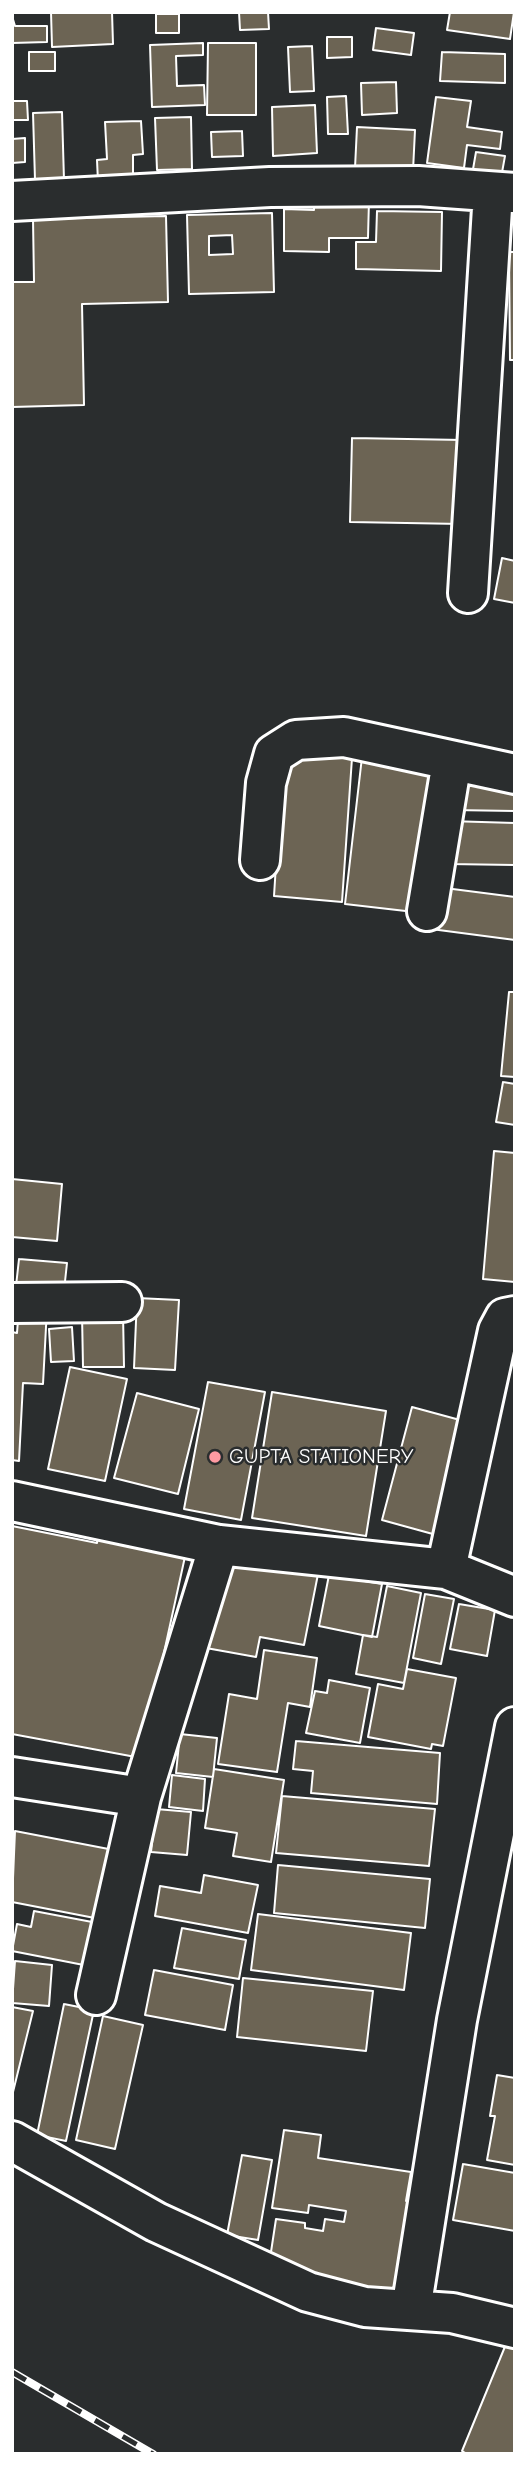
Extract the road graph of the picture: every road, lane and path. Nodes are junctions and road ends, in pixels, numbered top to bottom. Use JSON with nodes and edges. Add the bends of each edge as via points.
{"nodes":[{"id":1,"x":504,"y":192,"type":"edge"},
{"id":2,"x":12,"y":201,"type":"edge"},
{"id":3,"x":468,"y":593,"type":"dead end"},
{"id":4,"x":452,"y":761,"type":"junction"},
{"id":5,"x":515,"y":774,"type":"edge"},
{"id":6,"x":260,"y":860,"type":"dead end"},
{"id":7,"x":427,"y":911,"type":"dead end"},
{"id":8,"x":122,"y":1302,"type":"dead end"},
{"id":9,"x":12,"y":1303,"type":"edge"},
{"id":10,"x":515,"y":1316,"type":"edge"},
{"id":11,"x":12,"y":1501,"type":"edge"},
{"id":12,"x":219,"y":1545,"type":"junction"},
{"id":13,"x":446,"y":1569,"type":"junction"},
{"id":14,"x":515,"y":1597,"type":"edge"},
{"id":15,"x":515,"y":1727,"type":"edge"},
{"id":16,"x":12,"y":1777,"type":"edge"},
{"id":17,"x":141,"y":1797,"type":"junction"},
{"id":18,"x":96,"y":1995,"type":"dead end"},
{"id":19,"x":12,"y":2141,"type":"edge"},
{"id":20,"x":411,"y":2310,"type":"junction"},
{"id":21,"x":515,"y":2328,"type":"edge"}],
"edges":[{"from":1,"to":2,"type":"street","via":[[418,186],[270,187]]},
{"from":1,"to":3,"type":"street"},
{"from":4,"to":5,"type":"street"},
{"from":4,"to":6,"type":"street","via":[[344,737],[296,740],[274,754],[266,783]]},
{"from":4,"to":7,"type":"street"},
{"from":8,"to":9,"type":"street"},
{"from":10,"to":13,"type":"street","via":[[505,1318],[498,1331]]},
{"from":11,"to":12,"type":"street"},
{"from":12,"to":13,"type":"street"},
{"from":12,"to":17,"type":"street"},
{"from":13,"to":14,"type":"street"},
{"from":15,"to":20,"type":"street","via":[[457,2020]]},
{"from":16,"to":17,"type":"street"},
{"from":17,"to":18,"type":"street"},
{"from":19,"to":20,"type":"street","via":[[156,2222],[308,2292],[365,2307]]},
{"from":20,"to":21,"type":"street","via":[[452,2313]]}]}
